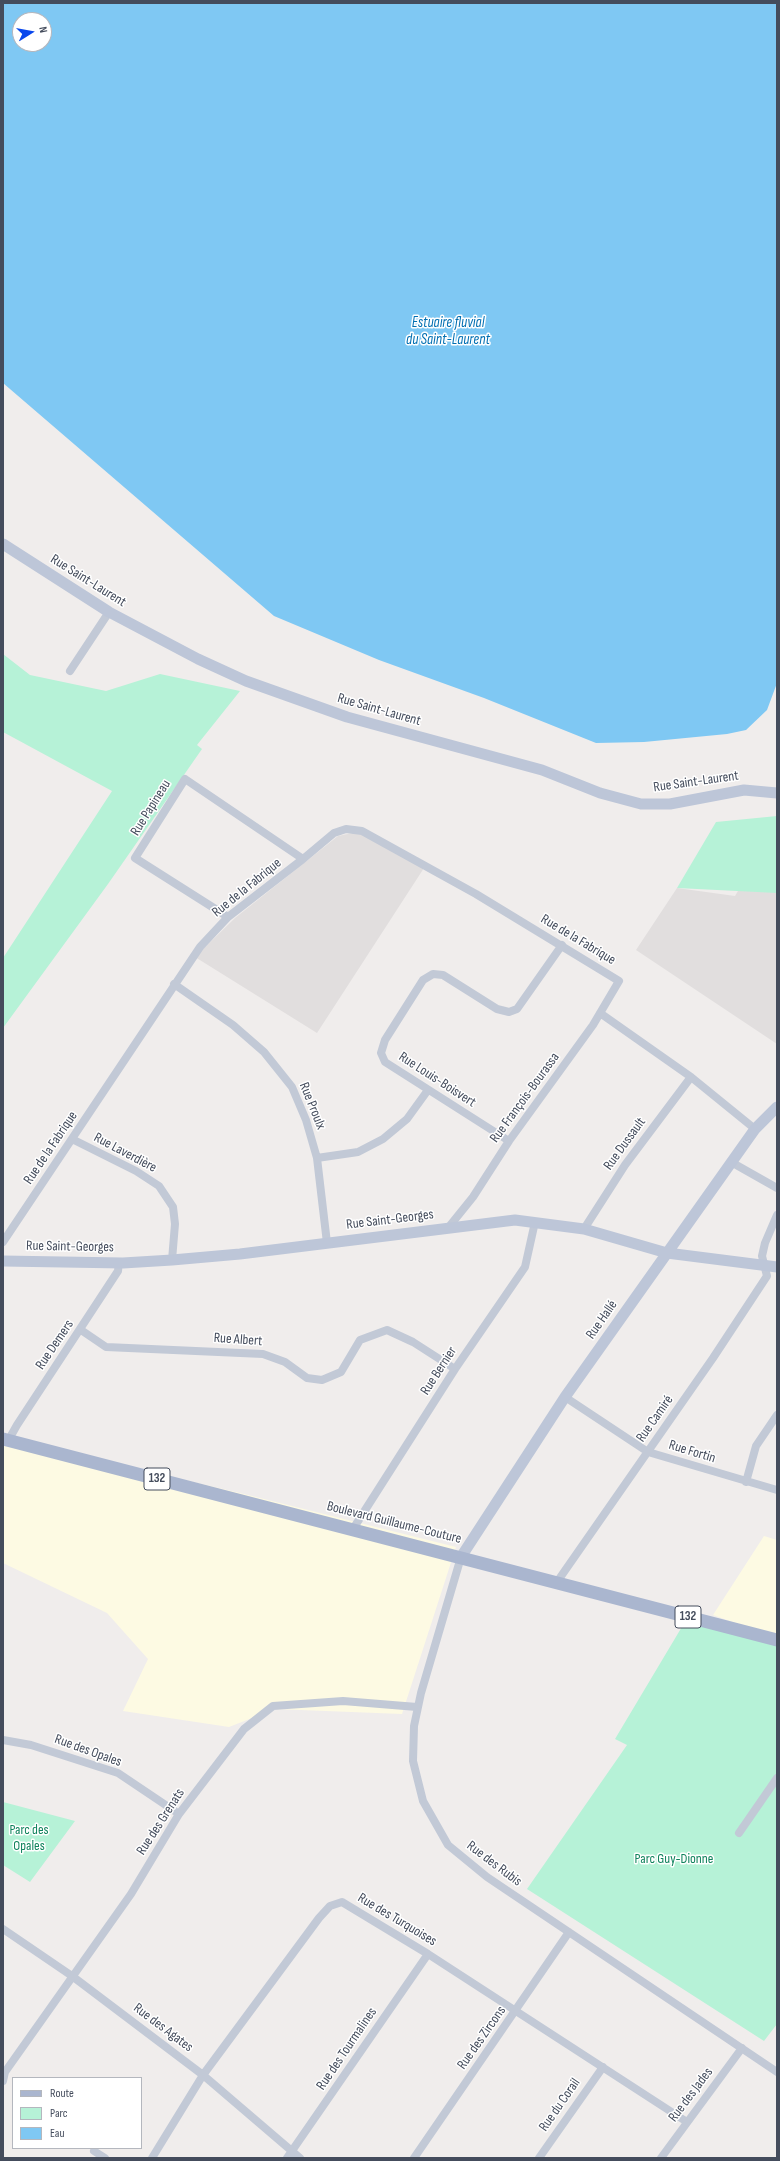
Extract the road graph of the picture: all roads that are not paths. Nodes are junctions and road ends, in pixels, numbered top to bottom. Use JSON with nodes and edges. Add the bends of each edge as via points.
{"nodes":[{"id":1,"x":3,"y":544,"type":"edge"},
{"id":2,"x":109,"y":612,"type":"junction"},
{"id":3,"x":70,"y":671,"type":"dead end"},
{"id":4,"x":777,"y":793,"type":"edge"},
{"id":5,"x":303,"y":859,"type":"junction"},
{"id":6,"x":228,"y":917,"type":"junction"},
{"id":7,"x":562,"y":945,"type":"junction"},
{"id":8,"x":619,"y":980,"type":"joint"},
{"id":9,"x":174,"y":984,"type":"junction"},
{"id":10,"x":600,"y":1013,"type":"junction"},
{"id":11,"x":691,"y":1077,"type":"junction"},
{"id":12,"x":428,"y":1090,"type":"junction"},
{"id":13,"x":777,"y":1108,"type":"edge"},
{"id":14,"x":755,"y":1129,"type":"junction"},
{"id":15,"x":72,"y":1140,"type":"junction"},
{"id":16,"x":509,"y":1141,"type":"junction"},
{"id":17,"x":317,"y":1158,"type":"junction"},
{"id":18,"x":731,"y":1162,"type":"junction"},
{"id":19,"x":777,"y":1188,"type":"edge"},
{"id":20,"x":777,"y":1215,"type":"edge"},
{"id":21,"x":535,"y":1222,"type":"junction"},
{"id":22,"x":448,"y":1228,"type":"junction"},
{"id":23,"x":584,"y":1229,"type":"junction"},
{"id":24,"x":3,"y":1242,"type":"edge"},
{"id":25,"x":327,"y":1243,"type":"junction"},
{"id":26,"x":667,"y":1253,"type":"junction"},
{"id":27,"x":172,"y":1260,"type":"junction"},
{"id":28,"x":3,"y":1261,"type":"edge"},
{"id":29,"x":119,"y":1262,"type":"junction"},
{"id":30,"x":771,"y":1267,"type":"edge"},
{"id":31,"x":81,"y":1330,"type":"junction"},
{"id":32,"x":455,"y":1369,"type":"junction"},
{"id":33,"x":565,"y":1397,"type":"junction"},
{"id":34,"x":777,"y":1415,"type":"edge"},
{"id":35,"x":6,"y":1440,"type":"edge"},
{"id":36,"x":648,"y":1452,"type":"junction"},
{"id":37,"x":746,"y":1482,"type":"junction"},
{"id":38,"x":777,"y":1490,"type":"edge"},
{"id":39,"x":353,"y":1529,"type":"junction"},
{"id":40,"x":461,"y":1557,"type":"junction"},
{"id":41,"x":557,"y":1582,"type":"junction"},
{"id":42,"x":777,"y":1640,"type":"edge"},
{"id":43,"x":417,"y":1707,"type":"junction"},
{"id":44,"x":3,"y":1740,"type":"edge"},
{"id":45,"x":777,"y":1778,"type":"edge"},
{"id":46,"x":179,"y":1814,"type":"junction"},
{"id":47,"x":739,"y":1834,"type":"dead end"},
{"id":48,"x":3,"y":1929,"type":"edge"},
{"id":49,"x":568,"y":1932,"type":"junction"},
{"id":50,"x":428,"y":1954,"type":"junction"},
{"id":51,"x":72,"y":1976,"type":"junction"},
{"id":52,"x":516,"y":2011,"type":"junction"},
{"id":53,"x":742,"y":2048,"type":"junction"},
{"id":54,"x":603,"y":2067,"type":"junction"},
{"id":55,"x":776,"y":2068,"type":"edge"},
{"id":56,"x":203,"y":2075,"type":"junction"},
{"id":57,"x":3,"y":2081,"type":"edge"},
{"id":58,"x":687,"y":2122,"type":"junction"},
{"id":59,"x":94,"y":2151,"type":"dead end"},
{"id":60,"x":292,"y":2151,"type":"junction"},
{"id":61,"x":105,"y":2158,"type":"edge"},
{"id":62,"x":152,"y":2158,"type":"edge"},
{"id":63,"x":287,"y":2158,"type":"edge"},
{"id":64,"x":300,"y":2158,"type":"edge"},
{"id":65,"x":414,"y":2158,"type":"edge"},
{"id":66,"x":539,"y":2158,"type":"edge"},
{"id":67,"x":661,"y":2158,"type":"edge"}],
"edges":[{"from":1,"to":2,"type":"street","name":"Rue Saint-Laurent"},
{"from":2,"to":3,"type":"street"},
{"from":2,"to":4,"type":"street","name":"Rue Saint-Laurent","via":[[198,659],[253,684],[362,721],[542,770],[600,794],[622,800],[641,804],[670,804],[744,790]]},
{"from":5,"to":6,"type":"street","name":"Rue de la Fabrique"},
{"from":5,"to":6,"type":"street","name":"Rue Papineau","via":[[185,779],[135,858]]},
{"from":5,"to":7,"type":"street","name":"Rue de la Fabrique","via":[[334,833],[346,829],[362,831]]},
{"from":6,"to":9,"type":"street","name":"Rue de la Fabrique","via":[[200,947]]},
{"from":7,"to":8,"type":"street","name":"Rue de la Fabrique"},
{"from":7,"to":12,"type":"street","name":"Rue Louis-Boisvert","via":[[517,1009],[509,1012],[497,1008],[443,974],[433,974],[423,980],[385,1040],[381,1053],[385,1062]]},
{"from":8,"to":10,"type":"street","name":"Rue François-Bourassa"},
{"from":9,"to":15,"type":"street","name":"Rue de la Fabrique"},
{"from":9,"to":17,"type":"street","name":"Rue Proulx","via":[[234,1025],[264,1052],[292,1087],[306,1120]]},
{"from":10,"to":11,"type":"street"},
{"from":10,"to":16,"type":"street","name":"Rue François-Bourassa"},
{"from":11,"to":14,"type":"street"},
{"from":11,"to":23,"type":"street","name":"Rue Dussault","via":[[625,1165]]},
{"from":12,"to":16,"type":"street","name":"Rue Louis-Boisvert"},
{"from":12,"to":17,"type":"street","via":[[407,1119],[383,1139],[358,1152]]},
{"from":13,"to":14,"type":"street","name":"Rue Hallé"},
{"from":14,"to":18,"type":"street","name":"Rue Hallé"},
{"from":15,"to":24,"type":"street","name":"Rue de la Fabrique"},
{"from":15,"to":27,"type":"street","name":"Rue Laverdière","via":[[136,1171],[159,1186],[173,1207]]},
{"from":16,"to":22,"type":"street","name":"Rue François-Bourassa","via":[[473,1196]]},
{"from":17,"to":25,"type":"street","name":"Rue Proulx"},
{"from":18,"to":19,"type":"street"},
{"from":18,"to":26,"type":"street","name":"Rue Hallé"},
{"from":20,"to":30,"type":"street","via":[[762,1256]]},
{"from":21,"to":22,"type":"street","name":"Rue Saint-Georges","via":[[515,1220]]},
{"from":21,"to":23,"type":"street","name":"Rue Saint-Georges"},
{"from":21,"to":32,"type":"street","name":"Rue Bernier","via":[[526,1267]]},
{"from":22,"to":25,"type":"street","name":"Rue Saint-Georges"},
{"from":23,"to":26,"type":"street","name":"Rue Saint-Georges"},
{"from":25,"to":27,"type":"street","name":"Rue Saint-Georges"},
{"from":26,"to":30,"type":"street","name":"Rue Saint-Georges"},
{"from":26,"to":33,"type":"street","name":"Rue Hallé"},
{"from":27,"to":29,"type":"street","name":"Rue Saint-Georges"},
{"from":28,"to":29,"type":"street","name":"Rue Saint-Georges"},
{"from":29,"to":31,"type":"street","name":"Rue Demers","via":[[118,1271]]},
{"from":30,"to":36,"type":"street","name":"Rue Camiré"},
{"from":31,"to":32,"type":"street","name":"Rue Albert","via":[[106,1347],[263,1354],[285,1362],[307,1378],[322,1380],[341,1372],[360,1340],[387,1330],[413,1342]]},
{"from":31,"to":35,"type":"street","name":"Rue Demers"},
{"from":32,"to":39,"type":"street","name":"Rue Bernier"},
{"from":33,"to":36,"type":"street","name":"Rue Fortin"},
{"from":33,"to":40,"type":"street","name":"Rue Hallé"},
{"from":34,"to":37,"type":"street","via":[[756,1446]]},
{"from":35,"to":39,"type":"main road","name":"Boulevard Guillaume-Couture","number":"132"},
{"from":36,"to":37,"type":"street","name":"Rue Fortin"},
{"from":36,"to":41,"type":"street","name":"Rue Camiré"},
{"from":37,"to":38,"type":"street","name":"Rue Fortin"},
{"from":39,"to":40,"type":"main road","name":"Boulevard Guillaume-Couture","number":"132"},
{"from":40,"to":41,"type":"main road","name":"Boulevard Guillaume-Couture","number":"132"},
{"from":40,"to":43,"type":"street","name":"Rue des Rubis"},
{"from":41,"to":42,"type":"main road","name":"Boulevard Guillaume-Couture","number":"132"},
{"from":43,"to":46,"type":"street","name":"Rue des Grenats","via":[[343,1702],[273,1706],[244,1729]]},
{"from":43,"to":49,"type":"street","name":"Rue des Rubis","via":[[413,1761],[423,1801],[448,1845],[487,1877]]},
{"from":44,"to":46,"type":"street","name":"Rue des Opales","via":[[31,1744],[118,1773]]},
{"from":45,"to":47,"type":"street"},
{"from":46,"to":51,"type":"street","name":"Rue des Grenats","via":[[131,1894]]},
{"from":48,"to":51,"type":"street","name":"Rue des Agates"},
{"from":49,"to":52,"type":"street","name":"Rue des Zircons"},
{"from":49,"to":53,"type":"street","name":"Rue des Rubis"},
{"from":50,"to":52,"type":"street","name":"Rue des Turquoises"},
{"from":50,"to":56,"type":"street","name":"Rue des Turquoises","via":[[342,1902],[330,1906]]},
{"from":50,"to":60,"type":"street","name":"Rue des Tourmalines"},
{"from":51,"to":56,"type":"street","name":"Rue des Agates"},
{"from":51,"to":57,"type":"street","name":"Rue des Grenats","via":[[5,2072]]},
{"from":52,"to":54,"type":"street","name":"Rue des Turquoises"},
{"from":52,"to":65,"type":"street","name":"Rue des Zircons"},
{"from":53,"to":55,"type":"street","name":"Rue des Rubis"},
{"from":53,"to":58,"type":"street","name":"Rue des Jades"},
{"from":54,"to":58,"type":"street","name":"Rue des Turquoises"},
{"from":54,"to":66,"type":"street","name":"Rue du Corail"},
{"from":56,"to":60,"type":"street","name":"Rue des Agates"},
{"from":56,"to":62,"type":"street","name":"Rue des Turquoises"},
{"from":58,"to":67,"type":"street","name":"Rue des Jades"},
{"from":59,"to":61,"type":"street"},
{"from":60,"to":63,"type":"street","name":"Rue des Tourmalines"},
{"from":60,"to":64,"type":"street","name":"Rue des Agates"}]}
